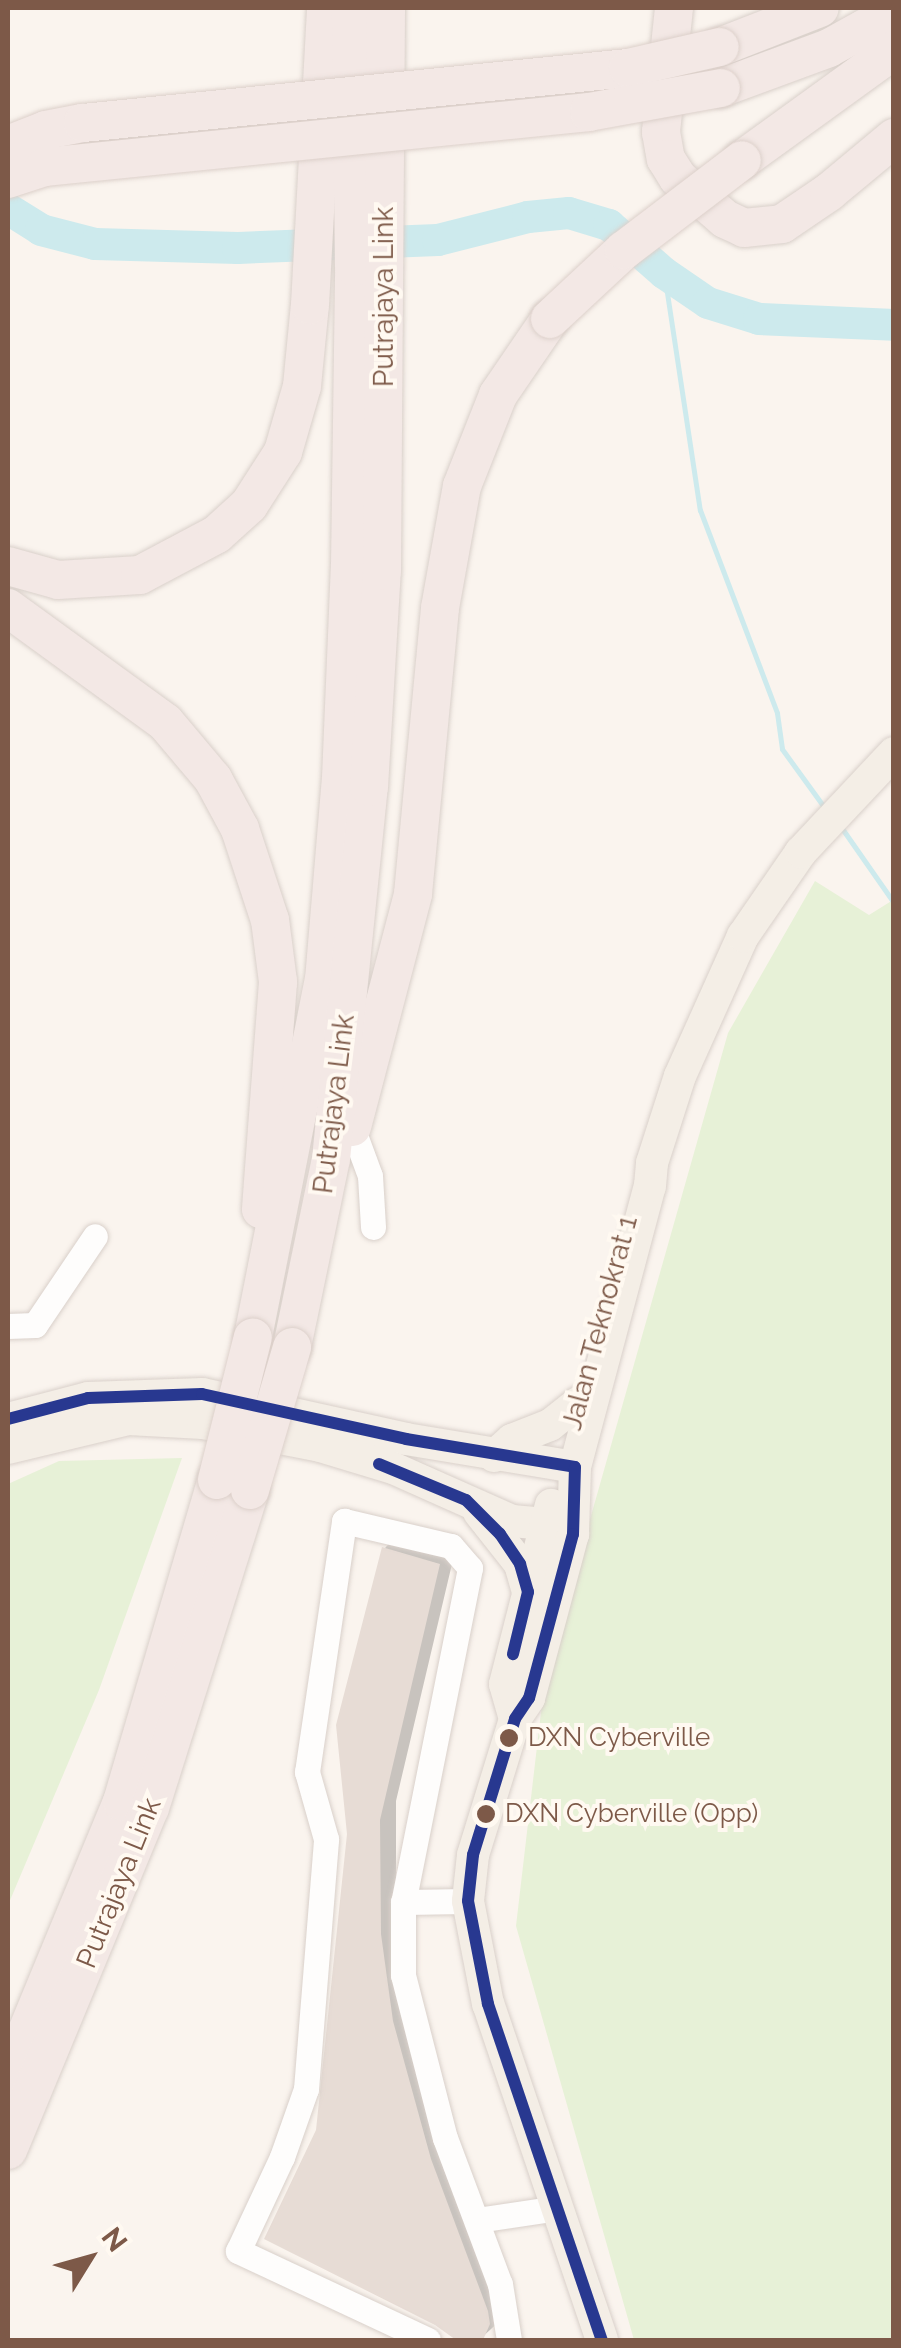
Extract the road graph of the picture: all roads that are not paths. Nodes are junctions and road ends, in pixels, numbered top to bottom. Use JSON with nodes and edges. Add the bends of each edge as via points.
{"nodes":[{"id":1,"x":326,"y":8,"type":"edge"},
{"id":2,"x":351,"y":8,"type":"edge"},
{"id":3,"x":386,"y":8,"type":"edge"},
{"id":4,"x":674,"y":8,"type":"edge"},
{"id":5,"x":820,"y":8,"type":"edge"},
{"id":6,"x":894,"y":12,"type":"edge"},
{"id":7,"x":894,"y":50,"type":"edge"},
{"id":8,"x":894,"y":138,"type":"edge"},
{"id":9,"x":8,"y":145,"type":"edge"},
{"id":10,"x":8,"y":179,"type":"edge"},
{"id":11,"x":8,"y":566,"type":"edge"},
{"id":12,"x":366,"y":567,"type":"junction"},
{"id":13,"x":8,"y":608,"type":"edge"},
{"id":14,"x":883,"y":763,"type":"edge"},
{"id":15,"x":352,"y":1127,"type":"junction"},
{"id":16,"x":330,"y":1159,"type":"junction"},
{"id":17,"x":652,"y":1164,"type":"junction"},
{"id":18,"x":373,"y":1227,"type":"dead end"},
{"id":19,"x":95,"y":1236,"type":"dead end"},
{"id":20,"x":266,"y":1286,"type":"junction"},
{"id":21,"x":8,"y":1326,"type":"edge"},
{"id":22,"x":579,"y":1402,"type":"junction"},
{"id":23,"x":8,"y":1419,"type":"edge"},
{"id":24,"x":8,"y":1448,"type":"edge"},
{"id":25,"x":506,"y":1458,"type":"junction"},
{"id":26,"x":569,"y":1465,"type":"junction"},
{"id":27,"x":234,"y":1485,"type":"junction"},
{"id":28,"x":466,"y":1500,"type":"junction"},
{"id":29,"x":512,"y":1521,"type":"junction"},
{"id":30,"x":559,"y":1530,"type":"junction"},
{"id":31,"x":528,"y":1592,"type":"junction"},
{"id":32,"x":515,"y":1719,"type":"junction"},
{"id":33,"x":468,"y":1901,"type":"junction"},
{"id":34,"x":404,"y":1902,"type":"junction"},
{"id":35,"x":8,"y":2077,"type":"edge"},
{"id":36,"x":8,"y":2150,"type":"edge"},
{"id":37,"x":558,"y":2208,"type":"junction"},
{"id":38,"x":477,"y":2220,"type":"junction"},
{"id":39,"x":428,"y":2340,"type":"edge"},
{"id":40,"x":509,"y":2340,"type":"edge"},
{"id":41,"x":602,"y":2340,"type":"edge"}],
"edges":[{"from":1,"to":11,"type":"highway","bridge":true,"via":[[310,305],[302,386],[283,452],[249,505],[217,534],[140,575],[58,580]]},
{"from":2,"to":12,"type":"highway","name":"Putrajaya Link","bridge":true},
{"from":3,"to":12,"type":"highway","name":"Putrajaya Link","bridge":true},
{"from":4,"to":8,"type":"highway","via":[[661,132],[666,159],[724,220],[744,228],[782,224]]},
{"from":5,"to":9,"type":"highway","bridge":true,"via":[[720,47],[628,68],[83,124]]},
{"from":6,"to":10,"type":"highway","bridge":true,"via":[[829,48],[722,88],[589,112],[64,165]]},
{"from":7,"to":15,"type":"highway","bridge":true,"via":[[624,250],[550,319],[498,395],[462,486],[440,608],[413,894]]},
{"from":12,"to":16,"type":"highway","name":"Putrajaya Link","via":[[369,786]]},
{"from":12,"to":20,"type":"highway","name":"Putrajaya Link","via":[[324,980]]},
{"from":13,"to":20,"type":"highway","via":[[165,722],[228,799],[240,829],[270,920],[278,982],[258,1254]]},
{"from":14,"to":17,"type":"main road","name":"Jalan Teknokrat 1","via":[[780,882],[744,936],[708,1007]]},
{"from":15,"to":16,"type":"highway"},
{"from":15,"to":18,"type":"lane","via":[[370,1176]]},
{"from":16,"to":27,"type":"highway","name":"Putrajaya Link","bridge":true,"via":[[292,1347]]},
{"from":17,"to":22,"type":"main road","name":"Jalan Teknokrat 1","via":[[638,1180]]},
{"from":17,"to":26,"type":"main road","name":"Jalan Teknokrat 1"},
{"from":19,"to":21,"type":"lane","via":[[35,1325]]},
{"from":20,"to":27,"type":"highway","name":"Putrajaya Link","bridge":true},
{"from":22,"to":25,"type":"main road","via":[[533,1434],[512,1440]]},
{"from":22,"to":26,"type":"main road","name":"Jalan Teknokrat 1"},
{"from":23,"to":25,"type":"main road","via":[[88,1398],[202,1394]]},
{"from":24,"to":28,"type":"main road","via":[[98,1425],[159,1418],[320,1446]]},
{"from":25,"to":26,"type":"main road"},
{"from":25,"to":29,"type":"main road","via":[[528,1468],[539,1488],[528,1510]]},
{"from":26,"to":30,"type":"main road","name":"Jalan Teknokrat 1"},
{"from":27,"to":35,"type":"highway","name":"Putrajaya Link","via":[[122,1802]]},
{"from":27,"to":36,"type":"highway","name":"Putrajaya Link","via":[[150,1808]]},
{"from":28,"to":29,"type":"main road"},
{"from":28,"to":31,"type":"main road","via":[[510,1548]]},
{"from":29,"to":30,"type":"main road"},
{"from":30,"to":31,"type":"main road","name":"Jalan Teknokrat 1"},
{"from":30,"to":32,"type":"main road","name":"Jalan Teknokrat 1","via":[[529,1698]]},
{"from":31,"to":32,"type":"main road","name":"Jalan Teknokrat 1","via":[[505,1684]]},
{"from":32,"to":33,"type":"main road","name":"Jalan Teknokrat 1","via":[[473,1855]]},
{"from":33,"to":34,"type":"lane"},
{"from":33,"to":37,"type":"main road","name":"Jalan Teknokrat 1","via":[[488,2004]]},
{"from":34,"to":38,"type":"lane","via":[[403,1974],[418,2043]]},
{"from":34,"to":39,"type":"lane","via":[[470,1568],[451,1546],[344,1520],[308,1772],[326,1839],[306,2089],[238,2251]]},
{"from":37,"to":38,"type":"lane"},
{"from":37,"to":41,"type":"main road","name":"Jalan Teknokrat 1"},
{"from":38,"to":40,"type":"lane","via":[[500,2284]]}]}
